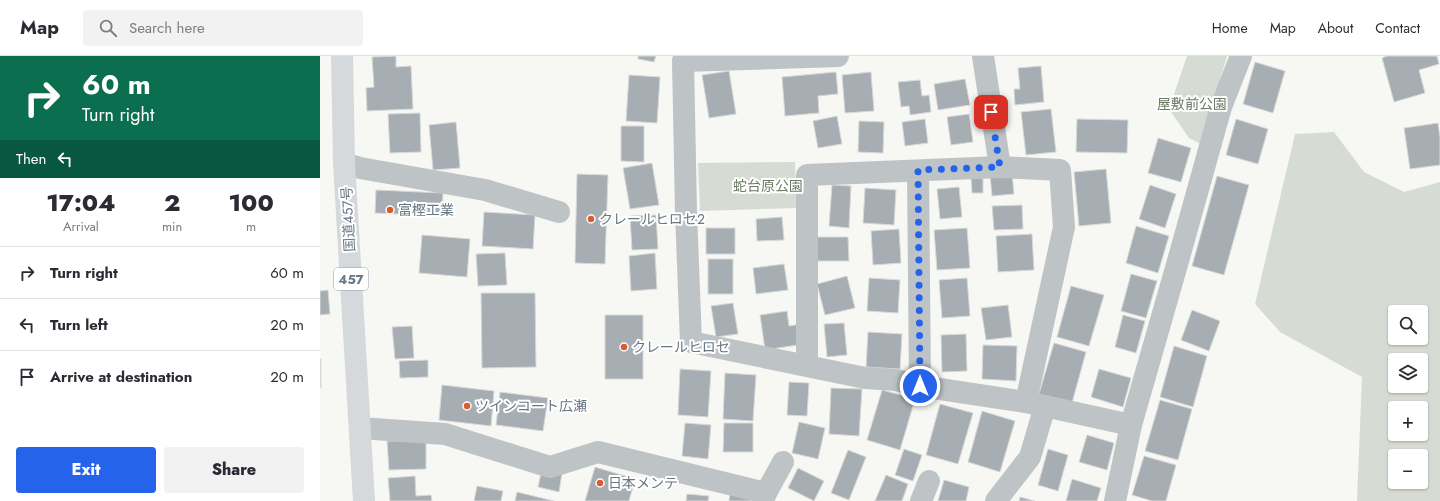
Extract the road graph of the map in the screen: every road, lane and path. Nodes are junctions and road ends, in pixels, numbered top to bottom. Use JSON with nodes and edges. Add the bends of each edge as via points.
{"nodes":[{"id":1,"x":342,"y":56,"type":"edge"},
{"id":2,"x":838,"y":56,"type":"edge"},
{"id":3,"x":983,"y":56,"type":"edge"},
{"id":4,"x":1242,"y":56,"type":"edge"},
{"id":5,"x":684,"y":59,"type":"edge"},
{"id":6,"x":344,"y":164,"type":"junction"},
{"id":7,"x":1000,"y":167,"type":"junction"},
{"id":8,"x":918,"y":170,"type":"junction"},
{"id":9,"x":559,"y":212,"type":"dead end"},
{"id":10,"x":807,"y":365,"type":"junction"},
{"id":11,"x":920,"y":386,"type":"junction"},
{"id":12,"x":1035,"y":404,"type":"junction"},
{"id":13,"x":1131,"y":425,"type":"junction"},
{"id":14,"x":360,"y":428,"type":"junction"},
{"id":15,"x":783,"y":462,"type":"dead end"},
{"id":16,"x":929,"y":481,"type":"dead end"},
{"id":17,"x":765,"y":497,"type":"edge"},
{"id":18,"x":364,"y":501,"type":"edge"},
{"id":19,"x":922,"y":501,"type":"edge"},
{"id":20,"x":996,"y":501,"type":"edge"},
{"id":21,"x":1116,"y":501,"type":"edge"}],
"edges":[{"from":1,"to":6,"type":"highway","name":"国道457号","number":"457"},
{"from":2,"to":5,"type":"street"},
{"from":3,"to":7,"type":"street"},
{"from":4,"to":13,"type":"street","via":[[1221,107]]},
{"from":5,"to":10,"type":"street","via":[[691,342]]},
{"from":6,"to":9,"type":"street","via":[[485,190]]},
{"from":6,"to":14,"type":"highway","name":"国道457号","number":"457"},
{"from":7,"to":8,"type":"street"},
{"from":7,"to":12,"type":"street","via":[[1060,170],[1064,227]]},
{"from":8,"to":10,"type":"street","via":[[807,175]]},
{"from":8,"to":11,"type":"street"},
{"from":10,"to":11,"type":"street","via":[[865,378],[896,380]]},
{"from":11,"to":12,"type":"street"},
{"from":12,"to":13,"type":"street"},
{"from":12,"to":20,"type":"street","via":[[1030,457]]},
{"from":13,"to":21,"type":"street"},
{"from":14,"to":17,"type":"street","via":[[445,434],[550,467],[598,452]]},
{"from":14,"to":18,"type":"highway","name":"国道457号","number":"457"},
{"from":15,"to":17,"type":"street"},
{"from":16,"to":19,"type":"street"}]}
